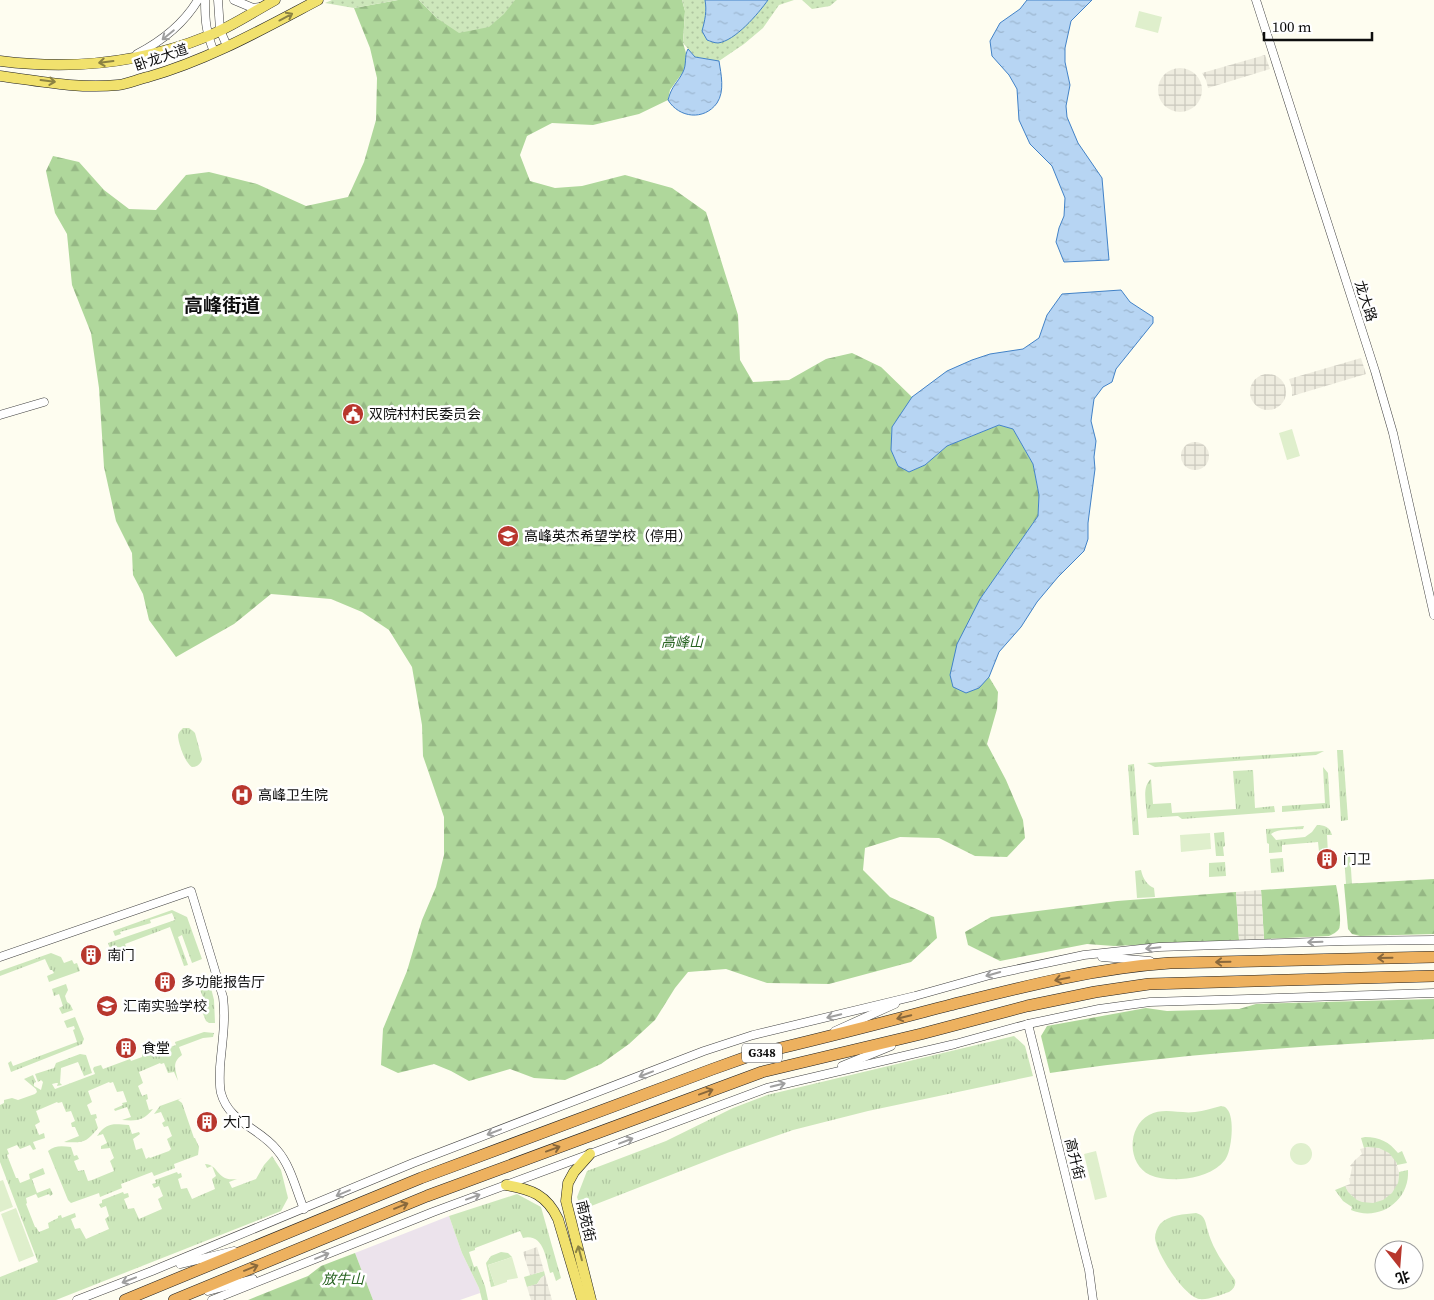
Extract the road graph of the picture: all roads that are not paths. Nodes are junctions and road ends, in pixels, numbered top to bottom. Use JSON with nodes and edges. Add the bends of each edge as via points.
{"nodes":[{"id":1,"x":198,"y":0,"type":"edge"},
{"id":2,"x":205,"y":0,"type":"edge"},
{"id":3,"x":218,"y":0,"type":"edge"},
{"id":4,"x":234,"y":0,"type":"edge"},
{"id":5,"x":275,"y":0,"type":"edge"},
{"id":6,"x":318,"y":0,"type":"edge"},
{"id":7,"x":1256,"y":0,"type":"edge"},
{"id":8,"x":262,"y":7,"type":"junction"},
{"id":9,"x":270,"y":25,"type":"junction"},
{"id":10,"x":220,"y":30,"type":"junction"},
{"id":11,"x":208,"y":36,"type":"junction"},
{"id":12,"x":227,"y":46,"type":"junction"},
{"id":13,"x":214,"y":52,"type":"junction"},
{"id":14,"x":157,"y":54,"type":"junction"},
{"id":15,"x":128,"y":59,"type":"junction"},
{"id":16,"x":0,"y":61,"type":"edge"},
{"id":17,"x":159,"y":74,"type":"junction"},
{"id":18,"x":0,"y":76,"type":"edge"},
{"id":19,"x":44,"y":402,"type":"dead end"},
{"id":20,"x":0,"y":416,"type":"edge"},
{"id":21,"x":1434,"y":615,"type":"edge"},
{"id":22,"x":1434,"y":940,"type":"edge"},
{"id":23,"x":1084,"y":955,"type":"junction"},
{"id":24,"x":0,"y":957,"type":"edge"},
{"id":25,"x":1434,"y":957,"type":"edge"},
{"id":26,"x":1170,"y":963,"type":"junction"},
{"id":27,"x":1434,"y":976,"type":"edge"},
{"id":28,"x":1434,"y":993,"type":"edge"},
{"id":29,"x":915,"y":996,"type":"junction"},
{"id":30,"x":1028,"y":1024,"type":"junction"},
{"id":31,"x":921,"y":1034,"type":"junction"},
{"id":32,"x":810,"y":1041,"type":"junction"},
{"id":33,"x":822,"y":1074,"type":"junction"},
{"id":34,"x":590,"y":1154,"type":"junction"},
{"id":35,"x":506,"y":1185,"type":"junction"},
{"id":36,"x":304,"y":1209,"type":"junction"},
{"id":37,"x":268,"y":1242,"type":"junction"},
{"id":38,"x":152,"y":1271,"type":"junction"},
{"id":39,"x":284,"y":1271,"type":"junction"},
{"id":40,"x":176,"y":1299,"type":"edge"},
{"id":41,"x":77,"y":1300,"type":"edge"},
{"id":42,"x":125,"y":1300,"type":"edge"},
{"id":43,"x":212,"y":1300,"type":"edge"},
{"id":44,"x":582,"y":1300,"type":"edge"},
{"id":45,"x":592,"y":1300,"type":"edge"},
{"id":46,"x":1093,"y":1300,"type":"edge"}],
"edges":[{"from":1,"to":15,"type":"street","one_way":true,"via":[[169,35]]},
{"from":2,"to":11,"type":"street"},
{"from":3,"to":10,"type":"street"},
{"from":4,"to":8,"type":"street","via":[[253,8]]},
{"from":5,"to":8,"type":"main road","name":"卧龙大道"},
{"from":9,"to":6,"type":"main road","name":"卧龙大道","one_way":true},
{"from":7,"to":21,"type":"street","name":"龙大路","via":[[1378,380]]},
{"from":8,"to":9,"type":"main road","via":[[252,22],[258,28]]},
{"from":8,"to":10,"type":"main road","name":"卧龙大道"},
{"from":9,"to":12,"type":"main road","name":"卧龙大道"},
{"from":10,"to":11,"type":"main road","name":"卧龙大道"},
{"from":10,"to":12,"type":"street"},
{"from":11,"to":13,"type":"street"},
{"from":11,"to":14,"type":"main road","name":"卧龙大道"},
{"from":12,"to":13,"type":"main road","name":"卧龙大道"},
{"from":13,"to":17,"type":"main road","name":"卧龙大道"},
{"from":14,"to":15,"type":"main road","name":"卧龙大道"},
{"from":14,"to":17,"type":"main road","via":[[168,58],[170,64]]},
{"from":15,"to":16,"type":"main road","name":"卧龙大道","one_way":true,"via":[[79,65]]},
{"from":18,"to":17,"type":"main road","name":"卧龙大道","one_way":true,"via":[[79,85],[119,85]]},
{"from":19,"to":20,"type":"street"},
{"from":22,"to":23,"type":"street","one_way":true,"via":[[1160,947]]},
{"from":23,"to":26,"type":"street"},
{"from":23,"to":29,"type":"street","one_way":true,"via":[[990,975]]},
{"from":24,"to":36,"type":"street","via":[[191,891],[223,997],[221,1094],[236,1118],[267,1140],[282,1156]]},
{"from":25,"to":26,"type":"highway","number":"G348","one_way":true},
{"from":26,"to":32,"type":"highway","number":"G348","one_way":true,"via":[[1090,973],[1021,987]]},
{"from":27,"to":31,"type":"highway","number":"G348","via":[[1149,984],[1027,1006]]},
{"from":28,"to":30,"type":"street","via":[[1150,1002]]},
{"from":29,"to":32,"type":"street"},
{"from":29,"to":36,"type":"street","one_way":true,"via":[[753,1035],[704,1051]]},
{"from":30,"to":33,"type":"street"},
{"from":30,"to":46,"type":"street","name":"高升街","via":[[1089,1270]]},
{"from":31,"to":33,"type":"street"},
{"from":40,"to":31,"type":"highway","number":"G348","one_way":true,"via":[[427,1196],[721,1086],[762,1072]]},
{"from":32,"to":37,"type":"highway","number":"G348","via":[[755,1054],[704,1072],[422,1178]]},
{"from":34,"to":33,"type":"street","one_way":true,"via":[[767,1088]]},
{"from":34,"to":35,"type":"street"},
{"from":45,"to":34,"type":"main road","name":"南苑街","one_way":true,"via":[[566,1201],[568,1183]]},
{"from":39,"to":35,"type":"street","one_way":true},
{"from":35,"to":44,"type":"main road","via":[[533,1192],[553,1208]]},
{"from":36,"to":38,"type":"street"},
{"from":37,"to":38,"type":"street"},
{"from":37,"to":42,"type":"highway","number":"G348"},
{"from":38,"to":41,"type":"street","one_way":true},
{"from":39,"to":40,"type":"street"},
{"from":39,"to":43,"type":"street"}]}
